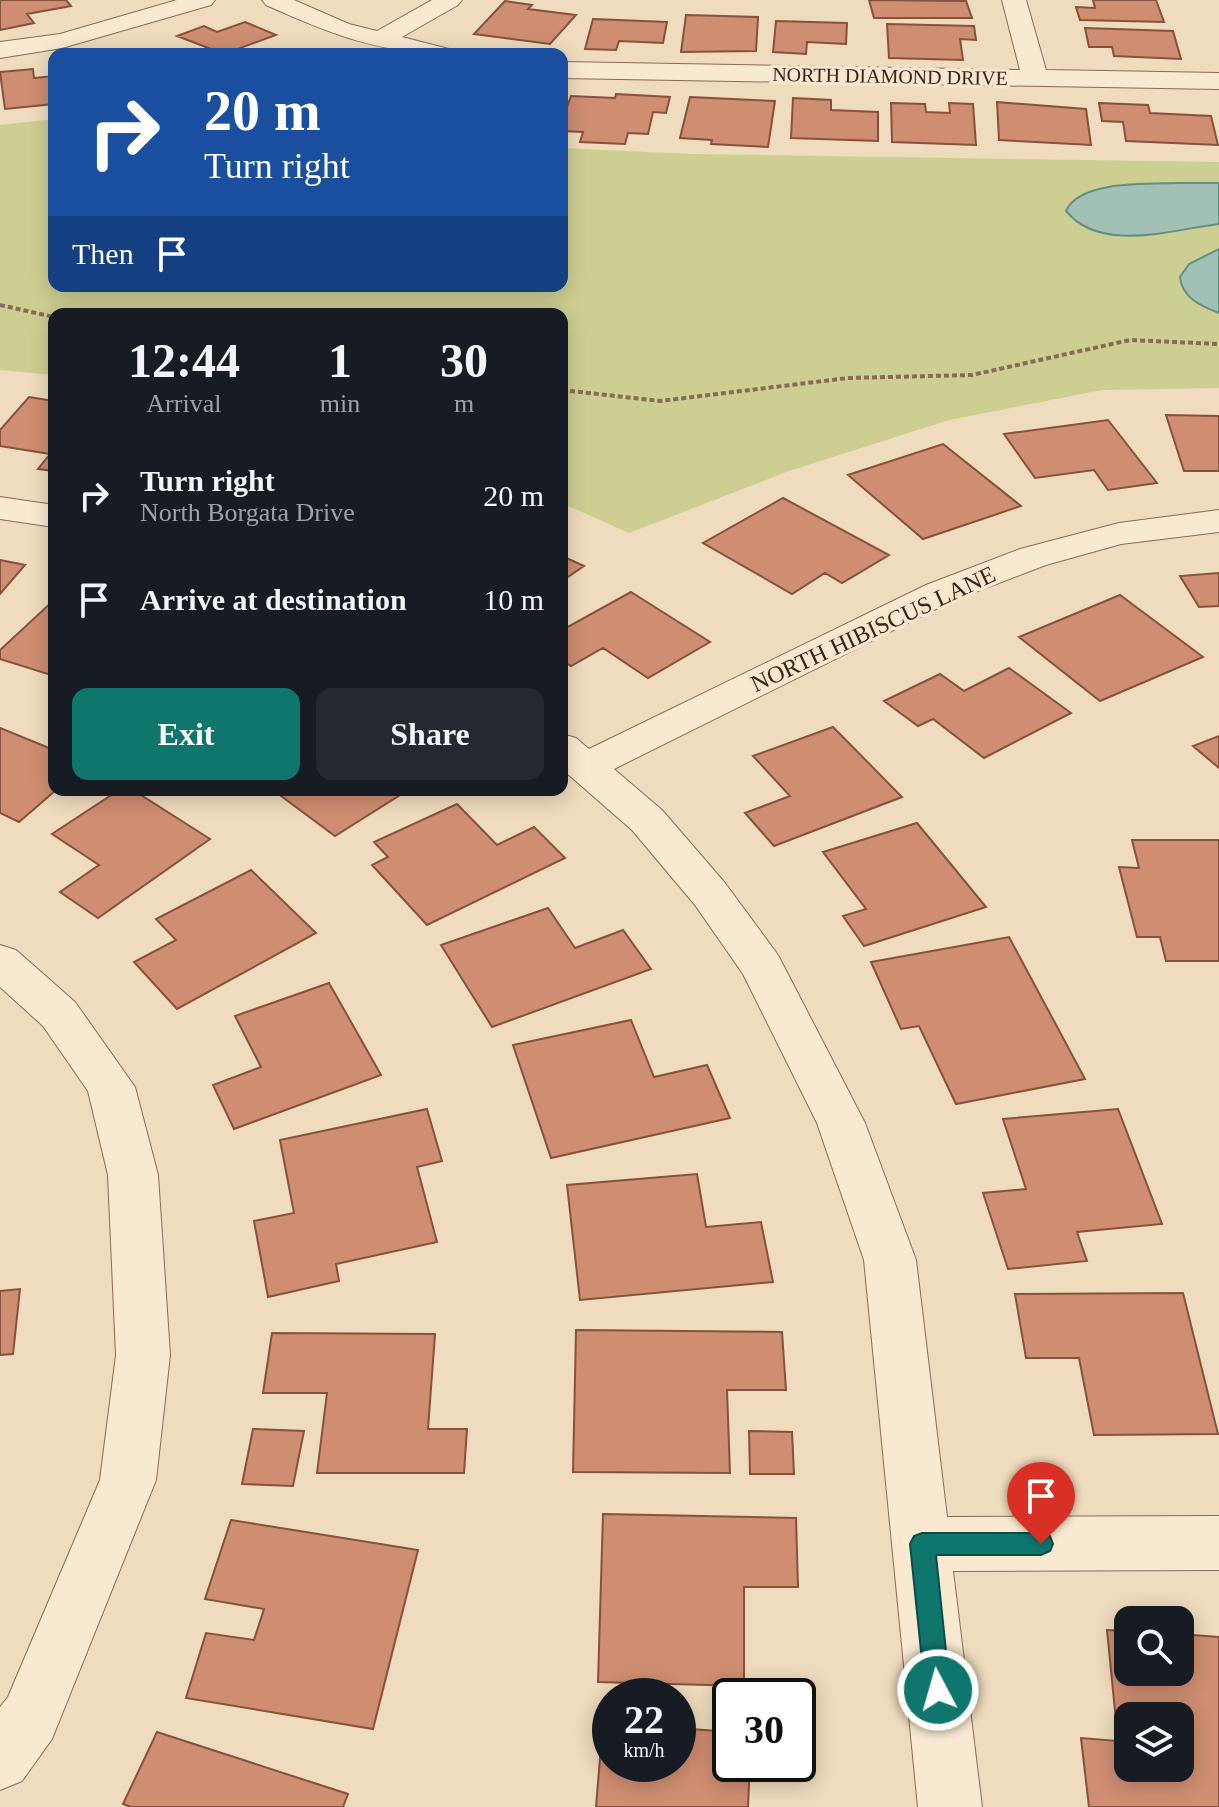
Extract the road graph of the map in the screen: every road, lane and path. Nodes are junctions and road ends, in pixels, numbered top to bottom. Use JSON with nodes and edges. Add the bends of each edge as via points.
{"nodes":[{"id":1,"x":203,"y":0,"type":"edge"},
{"id":2,"x":274,"y":0,"type":"edge"},
{"id":3,"x":450,"y":0,"type":"edge"},
{"id":4,"x":1014,"y":0,"type":"edge"},
{"id":5,"x":379,"y":40,"type":"junction"},
{"id":6,"x":414,"y":48,"type":"edge"},
{"id":7,"x":0,"y":50,"type":"edge"},
{"id":8,"x":568,"y":70,"type":"edge"},
{"id":9,"x":1035,"y":78,"type":"junction"},
{"id":10,"x":1219,"y":81,"type":"edge"},
{"id":11,"x":0,"y":305,"type":"edge"},
{"id":12,"x":48,"y":316,"type":"edge"},
{"id":13,"x":1219,"y":344,"type":"edge"},
{"id":14,"x":568,"y":391,"type":"edge"},
{"id":15,"x":0,"y":508,"type":"edge"},
{"id":16,"x":48,"y":515,"type":"edge"},
{"id":17,"x":1219,"y":521,"type":"edge"},
{"id":18,"x":574,"y":756,"type":"edge"},
{"id":19,"x":0,"y":961,"type":"edge"},
{"id":20,"x":1219,"y":1543,"type":"edge"},
{"id":21,"x":922,"y":1544,"type":"junction"},
{"id":22,"x":0,"y":1759,"type":"edge"},
{"id":23,"x":950,"y":1807,"type":"edge"}],
"edges":[{"from":1,"to":7,"type":"street","via":[[62,41]]},
{"from":2,"to":5,"type":"street"},
{"from":3,"to":5,"type":"street"},
{"from":4,"to":9,"type":"street"},
{"from":5,"to":6,"type":"street"},
{"from":8,"to":9,"type":"street","name":"NORTH DIAMOND DRIVE"},
{"from":9,"to":10,"type":"street","name":"NORTH DIAMOND DRIVE"},
{"from":11,"to":12,"type":"path"},
{"from":13,"to":14,"type":"path","via":[[1130,340],[972,375],[848,378],[660,401]]},
{"from":15,"to":16,"type":"street"},
{"from":17,"to":18,"type":"street","name":"NORTH HIBISCUS LANE","via":[[1119,534],[1033,557]]},
{"from":18,"to":21,"type":"street","via":[[647,820],[710,894],[753,955],[841,1123],[890,1260]]},
{"from":19,"to":22,"type":"street","via":[[59,1014],[111,1087],[133,1175],[143,1355],[128,1480],[30,1718]]},
{"from":20,"to":21,"type":"street"},
{"from":21,"to":23,"type":"street"}]}
